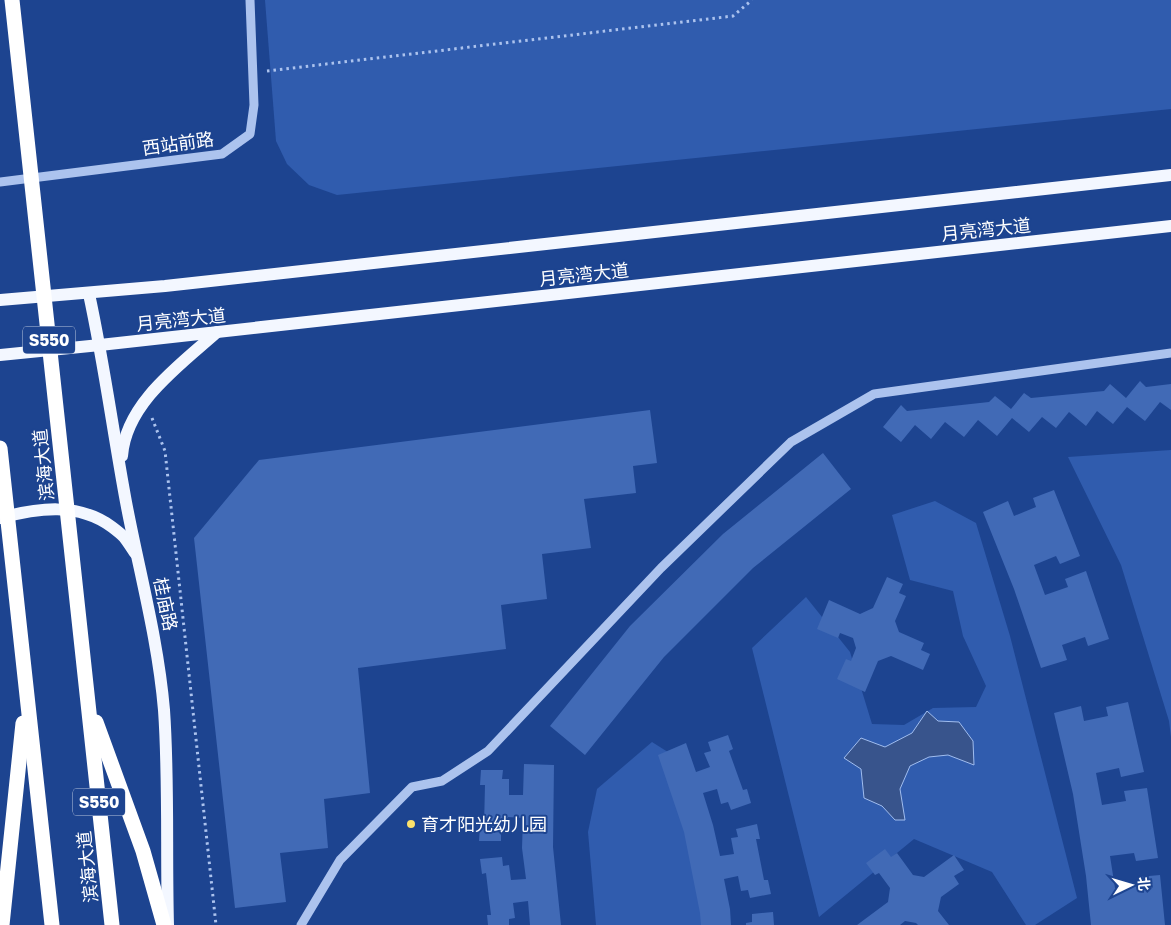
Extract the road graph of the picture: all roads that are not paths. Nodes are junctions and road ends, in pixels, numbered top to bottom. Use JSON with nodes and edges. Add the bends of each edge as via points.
{"nodes":[{"id":1,"x":12,"y":0,"type":"edge"},
{"id":2,"x":250,"y":0,"type":"edge"},
{"id":3,"x":1171,"y":175,"type":"edge"},
{"id":4,"x":0,"y":182,"type":"edge"},
{"id":5,"x":1171,"y":226,"type":"edge"},
{"id":6,"x":89,"y":294,"type":"junction"},
{"id":7,"x":0,"y":300,"type":"edge"},
{"id":8,"x":217,"y":332,"type":"junction"},
{"id":9,"x":100,"y":345,"type":"junction"},
{"id":10,"x":1171,"y":353,"type":"edge"},
{"id":11,"x":0,"y":355,"type":"edge"},
{"id":12,"x":0,"y":448,"type":"edge"},
{"id":13,"x":121,"y":471,"type":"junction"},
{"id":14,"x":0,"y":518,"type":"edge"},
{"id":15,"x":138,"y":557,"type":"junction"},
{"id":16,"x":85,"y":680,"type":"junction"},
{"id":17,"x":26,"y":684,"type":"junction"},
{"id":18,"x":2,"y":925,"type":"edge"},
{"id":19,"x":52,"y":925,"type":"edge"},
{"id":20,"x":112,"y":925,"type":"edge"},
{"id":21,"x":164,"y":925,"type":"edge"},
{"id":22,"x":168,"y":925,"type":"edge"},
{"id":23,"x":301,"y":925,"type":"edge"}],
"edges":[{"from":1,"to":16,"type":"highway","name":"滨海大道","number":"S550"},
{"from":2,"to":4,"type":"street","name":"西站前路","via":[[254,72],[250,134],[222,154]]},
{"from":3,"to":6,"type":"main road","name":"月亮湾大道"},
{"from":5,"to":8,"type":"main road","name":"月亮湾大道"},
{"from":6,"to":7,"type":"main road","name":"月亮湾大道"},
{"from":6,"to":9,"type":"main road","name":"桂庙路","number":"S550"},
{"from":8,"to":9,"type":"main road","name":"月亮湾大道"},
{"from":8,"to":13,"type":"main road","via":[[175,369],[133,418],[123,442]]},
{"from":9,"to":11,"type":"main road","name":"月亮湾大道"},
{"from":9,"to":13,"type":"main road","name":"桂庙路","number":"S550"},
{"from":10,"to":23,"type":"street","via":[[874,394],[791,442],[661,568],[488,752],[442,781],[412,787],[340,860]]},
{"from":12,"to":17,"type":"highway"},
{"from":13,"to":15,"type":"main road","name":"桂庙路","number":"S550"},
{"from":14,"to":15,"type":"main road","via":[[55,508],[82,512],[102,520],[122,535]]},
{"from":15,"to":22,"type":"main road","name":"桂庙路","number":"S550","via":[[159,659],[164,710]]},
{"from":16,"to":20,"type":"highway","name":"滨海大道","number":"S550"},
{"from":16,"to":21,"type":"highway","via":[[99,732],[143,851]]},
{"from":17,"to":18,"type":"highway"},
{"from":17,"to":19,"type":"highway"}]}
